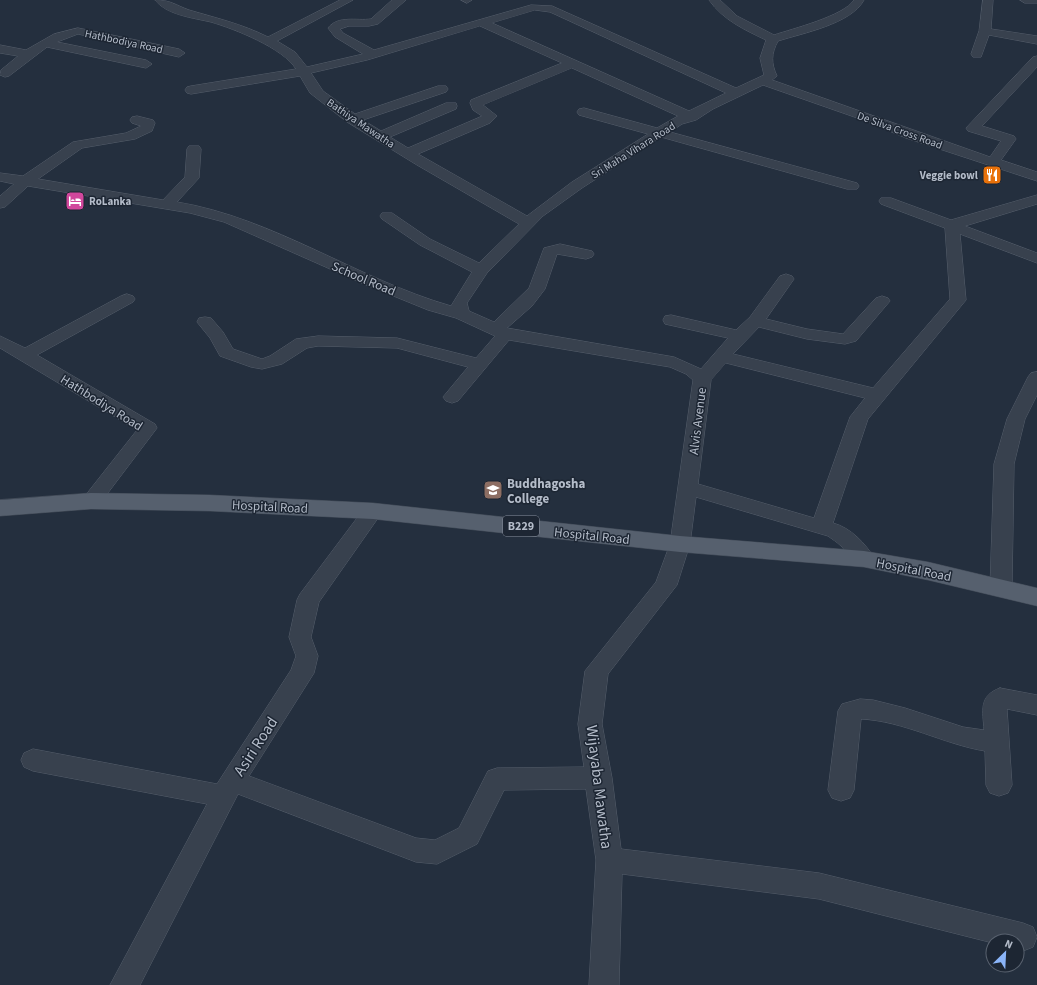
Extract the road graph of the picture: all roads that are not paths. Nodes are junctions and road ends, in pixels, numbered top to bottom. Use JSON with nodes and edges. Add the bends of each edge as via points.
{"nodes":[{"id":1,"x":160,"y":0,"type":"edge"},
{"id":2,"x":348,"y":0,"type":"edge"},
{"id":3,"x":401,"y":0,"type":"edge"},
{"id":4,"x":714,"y":0,"type":"edge"},
{"id":5,"x":988,"y":0,"type":"edge"},
{"id":6,"x":1025,"y":0,"type":"edge"},
{"id":7,"x":1037,"y":0,"type":"edge"},
{"id":8,"x":841,"y":2,"type":"dead end"},
{"id":9,"x":858,"y":3,"type":"edge"},
{"id":10,"x":480,"y":22,"type":"junction"},
{"id":11,"x":985,"y":31,"type":"junction"},
{"id":12,"x":773,"y":39,"type":"junction"},
{"id":13,"x":1037,"y":40,"type":"edge"},
{"id":14,"x":267,"y":42,"type":"junction"},
{"id":15,"x":46,"y":43,"type":"junction"},
{"id":16,"x":0,"y":49,"type":"edge"},
{"id":17,"x":179,"y":53,"type":"dead end"},
{"id":18,"x":26,"y":54,"type":"junction"},
{"id":19,"x":372,"y":54,"type":"junction"},
{"id":20,"x":977,"y":54,"type":"dead end"},
{"id":21,"x":1037,"y":60,"type":"edge"},
{"id":22,"x":146,"y":64,"type":"dead end"},
{"id":23,"x":571,"y":64,"type":"junction"},
{"id":24,"x":304,"y":71,"type":"junction"},
{"id":25,"x":2,"y":75,"type":"edge"},
{"id":26,"x":762,"y":81,"type":"junction"},
{"id":27,"x":191,"y":90,"type":"dead end"},
{"id":28,"x":442,"y":90,"type":"dead end"},
{"id":29,"x":736,"y":93,"type":"junction"},
{"id":30,"x":451,"y":106,"type":"dead end"},
{"id":31,"x":584,"y":112,"type":"dead end"},
{"id":32,"x":691,"y":117,"type":"junction"},
{"id":33,"x":352,"y":119,"type":"junction"},
{"id":34,"x":137,"y":120,"type":"dead end"},
{"id":35,"x":659,"y":132,"type":"junction"},
{"id":36,"x":380,"y":136,"type":"junction"},
{"id":37,"x":194,"y":149,"type":"dead end"},
{"id":38,"x":408,"y":153,"type":"junction"},
{"id":39,"x":993,"y":162,"type":"junction"},
{"id":40,"x":0,"y":177,"type":"edge"},
{"id":41,"x":1037,"y":177,"type":"edge"},
{"id":42,"x":24,"y":182,"type":"junction"},
{"id":43,"x":852,"y":186,"type":"dead end"},
{"id":44,"x":1037,"y":199,"type":"edge"},
{"id":45,"x":886,"y":201,"type":"dead end"},
{"id":46,"x":0,"y":204,"type":"edge"},
{"id":47,"x":166,"y":205,"type":"junction"},
{"id":48,"x":386,"y":216,"type":"dead end"},
{"id":49,"x":528,"y":223,"type":"junction"},
{"id":50,"x":952,"y":226,"type":"junction"},
{"id":51,"x":586,"y":254,"type":"dead end"},
{"id":52,"x":1037,"y":258,"type":"edge"},
{"id":53,"x":481,"y":270,"type":"junction"},
{"id":54,"x":786,"y":279,"type":"dead end"},
{"id":55,"x":127,"y":299,"type":"dead end"},
{"id":56,"x":882,"y":301,"type":"dead end"},
{"id":57,"x":462,"y":314,"type":"junction"},
{"id":58,"x":671,"y":320,"type":"dead end"},
{"id":59,"x":756,"y":321,"type":"junction"},
{"id":60,"x":205,"y":322,"type":"dead end"},
{"id":61,"x":500,"y":332,"type":"junction"},
{"id":62,"x":740,"y":336,"type":"junction"},
{"id":63,"x":0,"y":341,"type":"edge"},
{"id":64,"x":25,"y":355,"type":"junction"},
{"id":65,"x":722,"y":357,"type":"junction"},
{"id":66,"x":478,"y":364,"type":"junction"},
{"id":67,"x":1037,"y":377,"type":"edge"},
{"id":68,"x":702,"y":379,"type":"junction"},
{"id":69,"x":878,"y":395,"type":"junction"},
{"id":70,"x":452,"y":397,"type":"dead end"},
{"id":71,"x":689,"y":488,"type":"junction"},
{"id":72,"x":90,"y":501,"type":"junction"},
{"id":73,"x":0,"y":508,"type":"edge"},
{"id":74,"x":373,"y":511,"type":"junction"},
{"id":75,"x":821,"y":527,"type":"junction"},
{"id":76,"x":680,"y":544,"type":"junction"},
{"id":77,"x":864,"y":560,"type":"junction"},
{"id":78,"x":1001,"y":588,"type":"junction"},
{"id":79,"x":1037,"y":597,"type":"edge"},
{"id":80,"x":1037,"y":705,"type":"edge"},
{"id":81,"x":997,"y":743,"type":"junction"},
{"id":82,"x":33,"y":760,"type":"dead end"},
{"id":83,"x":599,"y":778,"type":"junction"},
{"id":84,"x":999,"y":785,"type":"dead end"},
{"id":85,"x":228,"y":789,"type":"junction"},
{"id":86,"x":841,"y":790,"type":"dead end"},
{"id":87,"x":609,"y":860,"type":"junction"},
{"id":88,"x":1002,"y":933,"type":"edge"},
{"id":89,"x":125,"y":985,"type":"edge"},
{"id":90,"x":604,"y":985,"type":"edge"}],
"edges":[{"from":1,"to":14,"type":"street","name":"Bathiya Mawatha","via":[[181,10],[224,22]]},
{"from":2,"to":14,"type":"street"},
{"from":3,"to":19,"type":"street","via":[[390,4],[376,21],[350,22],[334,28],[339,35]]},
{"from":4,"to":12,"type":"street","via":[[721,11]]},
{"from":5,"to":11,"type":"street"},
{"from":6,"to":7,"type":"street"},
{"from":8,"to":9,"type":"street"},
{"from":9,"to":12,"type":"street","via":[[831,20]]},
{"from":10,"to":19,"type":"street"},
{"from":10,"to":23,"type":"street"},
{"from":10,"to":29,"type":"street","via":[[535,7],[552,9]]},
{"from":11,"to":13,"type":"street"},
{"from":11,"to":20,"type":"street"},
{"from":12,"to":26,"type":"street","via":[[766,51],[765,65],[771,76]]},
{"from":14,"to":24,"type":"street","name":"Bathiya Mawatha","via":[[292,56]]},
{"from":15,"to":17,"type":"street","name":"Hathbodiya Road","via":[[66,32],[78,31]]},
{"from":15,"to":18,"type":"street","name":"Hathbodiya Road"},
{"from":15,"to":22,"type":"street"},
{"from":16,"to":18,"type":"street"},
{"from":18,"to":25,"type":"street","name":"Hathbodiya Road"},
{"from":19,"to":24,"type":"street"},
{"from":21,"to":39,"type":"street","via":[[973,128],[1009,139]]},
{"from":23,"to":32,"type":"street"},
{"from":23,"to":38,"type":"street","via":[[476,103],[478,108],[490,116]]},
{"from":24,"to":27,"type":"street"},
{"from":24,"to":33,"type":"street","name":"Bathiya Mawatha","via":[[316,92]]},
{"from":26,"to":29,"type":"street","name":"Sri Maha Vihara Road"},
{"from":26,"to":39,"type":"street","name":"De Silva Cross Road"},
{"from":28,"to":33,"type":"street"},
{"from":29,"to":32,"type":"street","name":"Sri Maha Vihara Road"},
{"from":30,"to":36,"type":"street"},
{"from":31,"to":35,"type":"street"},
{"from":32,"to":35,"type":"street","name":"Sri Maha Vihara Road","via":[[677,121]]},
{"from":33,"to":36,"type":"street","name":"Bathiya Mawatha"},
{"from":34,"to":42,"type":"street","via":[[148,123],[147,128],[130,136],[78,145]]},
{"from":35,"to":43,"type":"street"},
{"from":35,"to":49,"type":"street","name":"Sri Maha Vihara Road","via":[[577,185]]},
{"from":36,"to":38,"type":"street","name":"Bathiya Mawatha"},
{"from":37,"to":47,"type":"street","via":[[192,178]]},
{"from":38,"to":49,"type":"street","name":"Bathiya Mawatha"},
{"from":39,"to":41,"type":"street","name":"De Silva Cross Road"},
{"from":40,"to":42,"type":"street"},
{"from":42,"to":46,"type":"street"},
{"from":42,"to":47,"type":"street","name":"School Road"},
{"from":44,"to":50,"type":"street"},
{"from":45,"to":50,"type":"street"},
{"from":47,"to":57,"type":"street","name":"School Road","via":[[229,219],[370,282]]},
{"from":48,"to":53,"type":"street","via":[[425,242]]},
{"from":49,"to":53,"type":"street","name":"Sri Maha Vihara Road"},
{"from":50,"to":52,"type":"street"},
{"from":50,"to":69,"type":"street","via":[[958,300]]},
{"from":51,"to":61,"type":"street","via":[[560,249],[550,252],[537,289]]},
{"from":53,"to":57,"type":"street","name":"Sri Maha Vihara Road","via":[[459,303]]},
{"from":54,"to":59,"type":"street","name":"Alvis Avenue"},
{"from":55,"to":64,"type":"street"},
{"from":56,"to":59,"type":"street","via":[[850,337],[845,339],[807,334]]},
{"from":57,"to":61,"type":"street","name":"School Road"},
{"from":58,"to":62,"type":"street"},
{"from":59,"to":62,"type":"street","name":"Alvis Avenue"},
{"from":60,"to":66,"type":"street","via":[[226,352],[262,364],[276,360],[302,343],[318,340],[397,343]]},
{"from":61,"to":66,"type":"street"},
{"from":61,"to":68,"type":"street","name":"School Road","via":[[674,362],[692,370]]},
{"from":62,"to":65,"type":"street","name":"Alvis Avenue"},
{"from":63,"to":64,"type":"street","name":"Hathbodiya Road"},
{"from":64,"to":72,"type":"street","name":"Hathbodiya Road","via":[[148,428]]},
{"from":65,"to":68,"type":"street","name":"Alvis Avenue"},
{"from":65,"to":69,"type":"street"},
{"from":66,"to":70,"type":"street"},
{"from":67,"to":78,"type":"street","via":[[1016,419],[1004,464]]},
{"from":68,"to":71,"type":"street","name":"Alvis Avenue"},
{"from":69,"to":75,"type":"street","via":[[859,417]]},
{"from":71,"to":75,"type":"street"},
{"from":71,"to":76,"type":"street","name":"Alvis Avenue"},
{"from":72,"to":73,"type":"main road","name":"Hospital Road","number":"B229"},
{"from":72,"to":74,"type":"main road","name":"Hospital Road","number":"B229"},
{"from":74,"to":76,"type":"main road","name":"Hospital Road","number":"B229"},
{"from":74,"to":85,"type":"street","name":"Asiri Road","via":[[308,600],[300,637],[307,656],[302,673]]},
{"from":75,"to":77,"type":"street","via":[[835,531],[848,540]]},
{"from":76,"to":77,"type":"main road","name":"Hospital Road","number":"B229"},
{"from":76,"to":83,"type":"street","name":"Wijayaba Mawatha","via":[[666,585],[597,670],[590,724]]},
{"from":77,"to":78,"type":"main road","name":"Hospital Road","number":"B229","via":[[928,571]]},
{"from":78,"to":79,"type":"main road","name":"Hospital Road","number":"B229"},
{"from":80,"to":81,"type":"street","via":[[1000,698],[995,704]]},
{"from":81,"to":84,"type":"street"},
{"from":81,"to":86,"type":"street","via":[[963,737],[882,711],[856,708],[850,711]]},
{"from":82,"to":85,"type":"street"},
{"from":83,"to":85,"type":"street","via":[[497,779],[468,836],[437,852],[416,850]]},
{"from":83,"to":87,"type":"street","name":"Wijayaba Mawatha"},
{"from":85,"to":89,"type":"street","name":"Asiri Road"},
{"from":87,"to":88,"type":"street","via":[[819,886]]},
{"from":87,"to":90,"type":"street","name":"Wijayaba Mawatha"}]}
